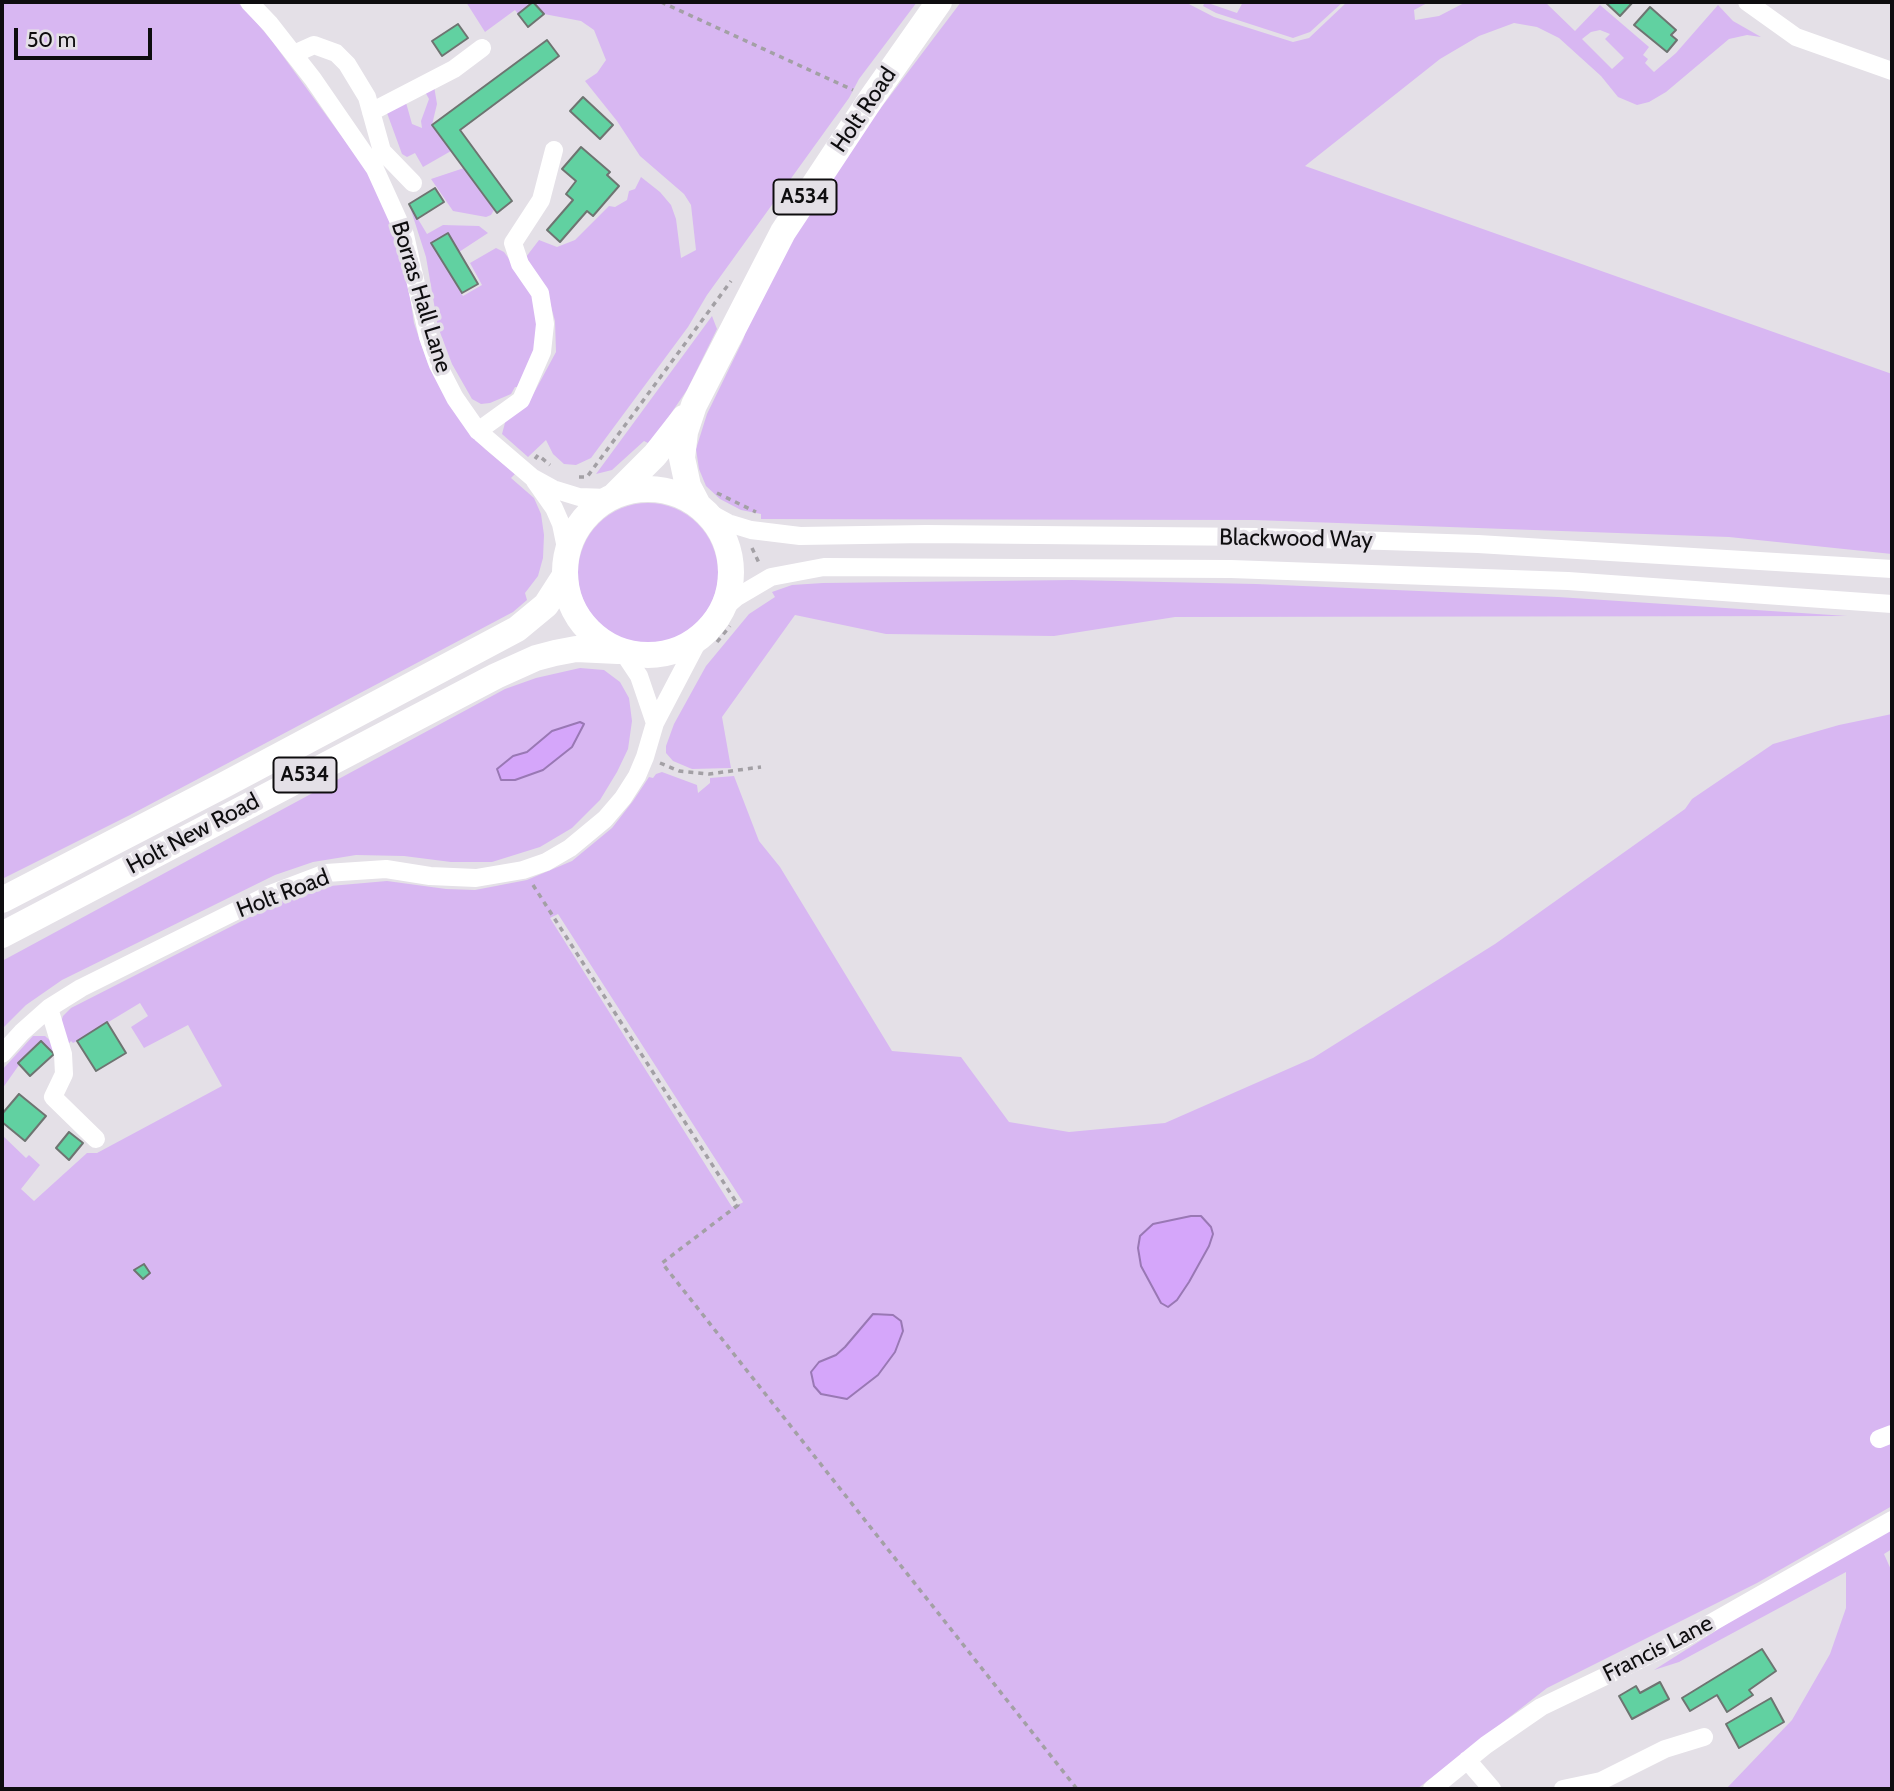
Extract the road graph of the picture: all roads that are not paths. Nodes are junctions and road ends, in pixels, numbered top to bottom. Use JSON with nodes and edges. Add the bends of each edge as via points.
{"nodes":[{"id":1,"x":249,"y":2,"type":"edge"},
{"id":2,"x":939,"y":2,"type":"edge"},
{"id":3,"x":1747,"y":2,"type":"edge"},
{"id":4,"x":482,"y":48,"type":"dead end"},
{"id":5,"x":294,"y":54,"type":"junction"},
{"id":6,"x":1892,"y":71,"type":"edge"},
{"id":7,"x":371,"y":112,"type":"junction"},
{"id":8,"x":554,"y":150,"type":"dead end"},
{"id":9,"x":414,"y":183,"type":"dead end"},
{"id":10,"x":694,"y":405,"type":"junction"},
{"id":11,"x":478,"y":431,"type":"junction"},
{"id":12,"x":533,"y":478,"type":"junction"},
{"id":13,"x":612,"y":497,"type":"junction"},
{"id":14,"x":705,"y":502,"type":"junction"},
{"id":15,"x":565,"y":565,"type":"junction"},
{"id":16,"x":1892,"y":569,"type":"edge"},
{"id":17,"x":1892,"y":604,"type":"edge"},
{"id":18,"x":730,"y":614,"type":"junction"},
{"id":19,"x":708,"y":641,"type":"junction"},
{"id":20,"x":621,"y":652,"type":"junction"},
{"id":21,"x":654,"y":723,"type":"junction"},
{"id":22,"x":2,"y":900,"type":"edge"},
{"id":23,"x":2,"y":935,"type":"edge"},
{"id":24,"x":49,"y":1009,"type":"junction"},
{"id":25,"x":2,"y":1054,"type":"edge"},
{"id":26,"x":96,"y":1139,"type":"dead end"},
{"id":27,"x":1892,"y":1520,"type":"edge"},
{"id":28,"x":1704,"y":1737,"type":"dead end"},
{"id":29,"x":1467,"y":1760,"type":"junction"},
{"id":30,"x":1432,"y":1789,"type":"edge"},
{"id":31,"x":1492,"y":1789,"type":"edge"},
{"id":32,"x":1563,"y":1789,"type":"edge"}],
"edges":[{"from":1,"to":5,"type":"street","name":"Borras Hall Lane"},
{"from":2,"to":10,"type":"highway","name":"Holt Road","number":"A534","via":[[783,232]]},
{"from":3,"to":6,"type":"street","via":[[1796,37]]},
{"from":4,"to":7,"type":"street","via":[[454,69]]},
{"from":5,"to":7,"type":"street","via":[[314,45],[336,53],[354,74]]},
{"from":5,"to":11,"type":"street","name":"Borras Hall Lane","via":[[375,169],[405,235],[438,365]]},
{"from":7,"to":9,"type":"street","via":[[382,151]]},
{"from":8,"to":11,"type":"street","via":[[541,200],[513,243],[520,264],[540,293],[545,324],[542,352],[521,400]]},
{"from":10,"to":13,"type":"highway","name":"Holt Road","number":"A534","via":[[655,455]]},
{"from":10,"to":14,"type":"highway","name":"Holt Road","number":"A534","via":[[682,458],[688,486]]},
{"from":11,"to":12,"type":"street","name":"Borras Hall Lane"},
{"from":12,"to":13,"type":"street","name":"Borras Hall Lane","via":[[568,495]]},
{"from":12,"to":15,"type":"street","name":"Borras Hall Lane","via":[[558,516]]},
{"from":13,"to":14,"type":"highway","via":[[650,489]]},
{"from":13,"to":15,"type":"highway","via":[[592,510],[577,528]]},
{"from":14,"to":16,"type":"street","name":"Blackwood Way","via":[[728,523],[800,536],[1437,542]]},
{"from":14,"to":18,"type":"highway","via":[[731,562]]},
{"from":15,"to":20,"type":"highway","via":[[569,601],[580,622],[597,639]]},
{"from":15,"to":22,"type":"highway","name":"Holt New Road","number":"A534","via":[[546,605],[517,628]]},
{"from":17,"to":18,"type":"street","name":"Blackwood Way","via":[[1568,581],[1231,569],[824,567],[766,580],[737,597]]},
{"from":18,"to":19,"type":"highway","via":[[712,626]]},
{"from":19,"to":20,"type":"highway","via":[[655,656]]},
{"from":19,"to":21,"type":"street","name":"Holt Road"},
{"from":20,"to":21,"type":"street","via":[[639,676]]},
{"from":20,"to":23,"type":"highway","name":"Holt New Road","number":"A534","via":[[576,649],[555,653],[496,676]]},
{"from":21,"to":24,"type":"street","name":"Holt Road","via":[[645,757],[623,798],[605,820],[546,862],[477,878],[386,869],[326,873],[268,895],[81,988]]},
{"from":24,"to":25,"type":"street","name":"Holt Road"},
{"from":24,"to":26,"type":"street","via":[[63,1054],[64,1074],[53,1097]]},
{"from":27,"to":29,"type":"street","name":"Francis Lane","via":[[1681,1640],[1541,1707]]},
{"from":28,"to":32,"type":"street","via":[[1665,1749],[1601,1781]]},
{"from":29,"to":30,"type":"street","name":"Francis Lane"},
{"from":29,"to":31,"type":"street"}]}
